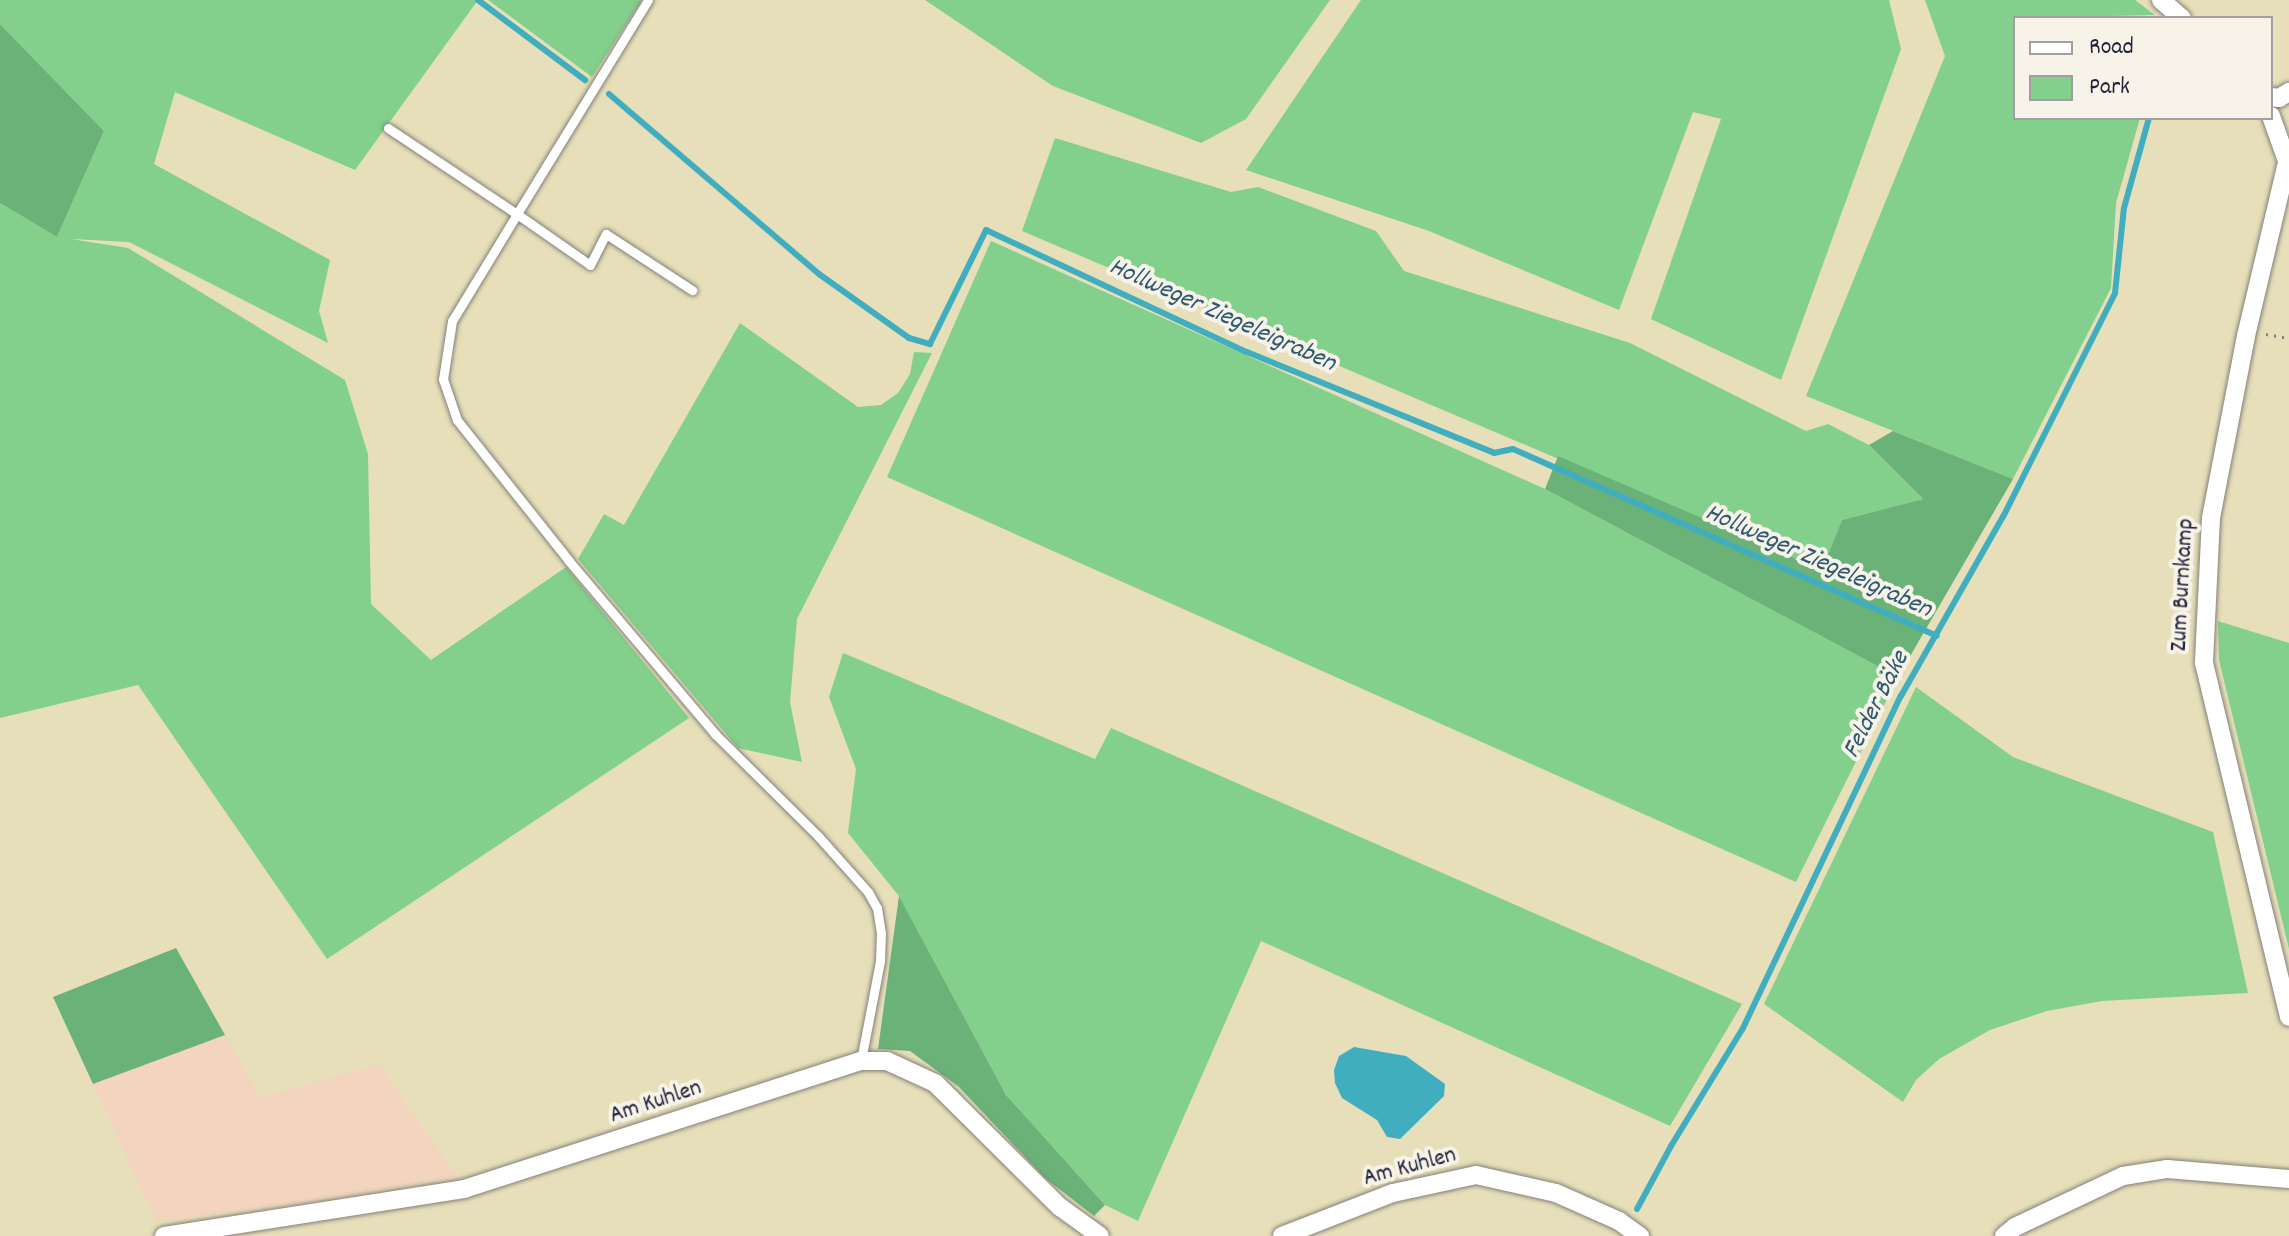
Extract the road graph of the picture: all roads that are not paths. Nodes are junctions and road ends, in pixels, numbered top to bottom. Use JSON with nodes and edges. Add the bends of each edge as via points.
{"nodes":[{"id":1,"x":648,"y":0,"type":"edge"},
{"id":2,"x":2161,"y":0,"type":"edge"},
{"id":3,"x":2180,"y":16,"type":"edge"},
{"id":4,"x":2273,"y":120,"type":"edge"},
{"id":5,"x":388,"y":128,"type":"dead end"},
{"id":6,"x":2288,"y":158,"type":"edge"},
{"id":7,"x":517,"y":214,"type":"junction"},
{"id":8,"x":692,"y":290,"type":"dead end"},
{"id":9,"x":2289,"y":1017,"type":"edge"},
{"id":10,"x":861,"y":1061,"type":"junction"},
{"id":11,"x":2289,"y":1179,"type":"edge"},
{"id":12,"x":164,"y":1236,"type":"edge"},
{"id":13,"x":1100,"y":1236,"type":"edge"},
{"id":14,"x":1282,"y":1236,"type":"edge"},
{"id":15,"x":1640,"y":1236,"type":"edge"},
{"id":16,"x":2004,"y":1236,"type":"edge"}],
"edges":[{"from":1,"to":7,"type":"lane"},
{"from":2,"to":3,"type":"street"},
{"from":4,"to":6,"type":"street"},
{"from":5,"to":7,"type":"lane"},
{"from":6,"to":9,"type":"street","name":"Zum Burnkamp","via":[[2211,518],[2204,663]]},
{"from":7,"to":8,"type":"lane","via":[[590,265],[606,234]]},
{"from":7,"to":10,"type":"lane","via":[[452,321],[443,379],[447,399],[457,420],[569,561],[715,734],[868,892],[877,908],[880,961]]},
{"from":10,"to":12,"type":"street","name":"Am Kuhlen","via":[[464,1189]]},
{"from":10,"to":13,"type":"street","name":"Am Kuhlen","via":[[887,1061],[935,1083],[1060,1207]]},
{"from":11,"to":16,"type":"street","via":[[2167,1169],[2123,1176]]},
{"from":14,"to":15,"type":"street","name":"Am Kuhlen","via":[[1393,1193],[1476,1175],[1556,1193]]}]}
